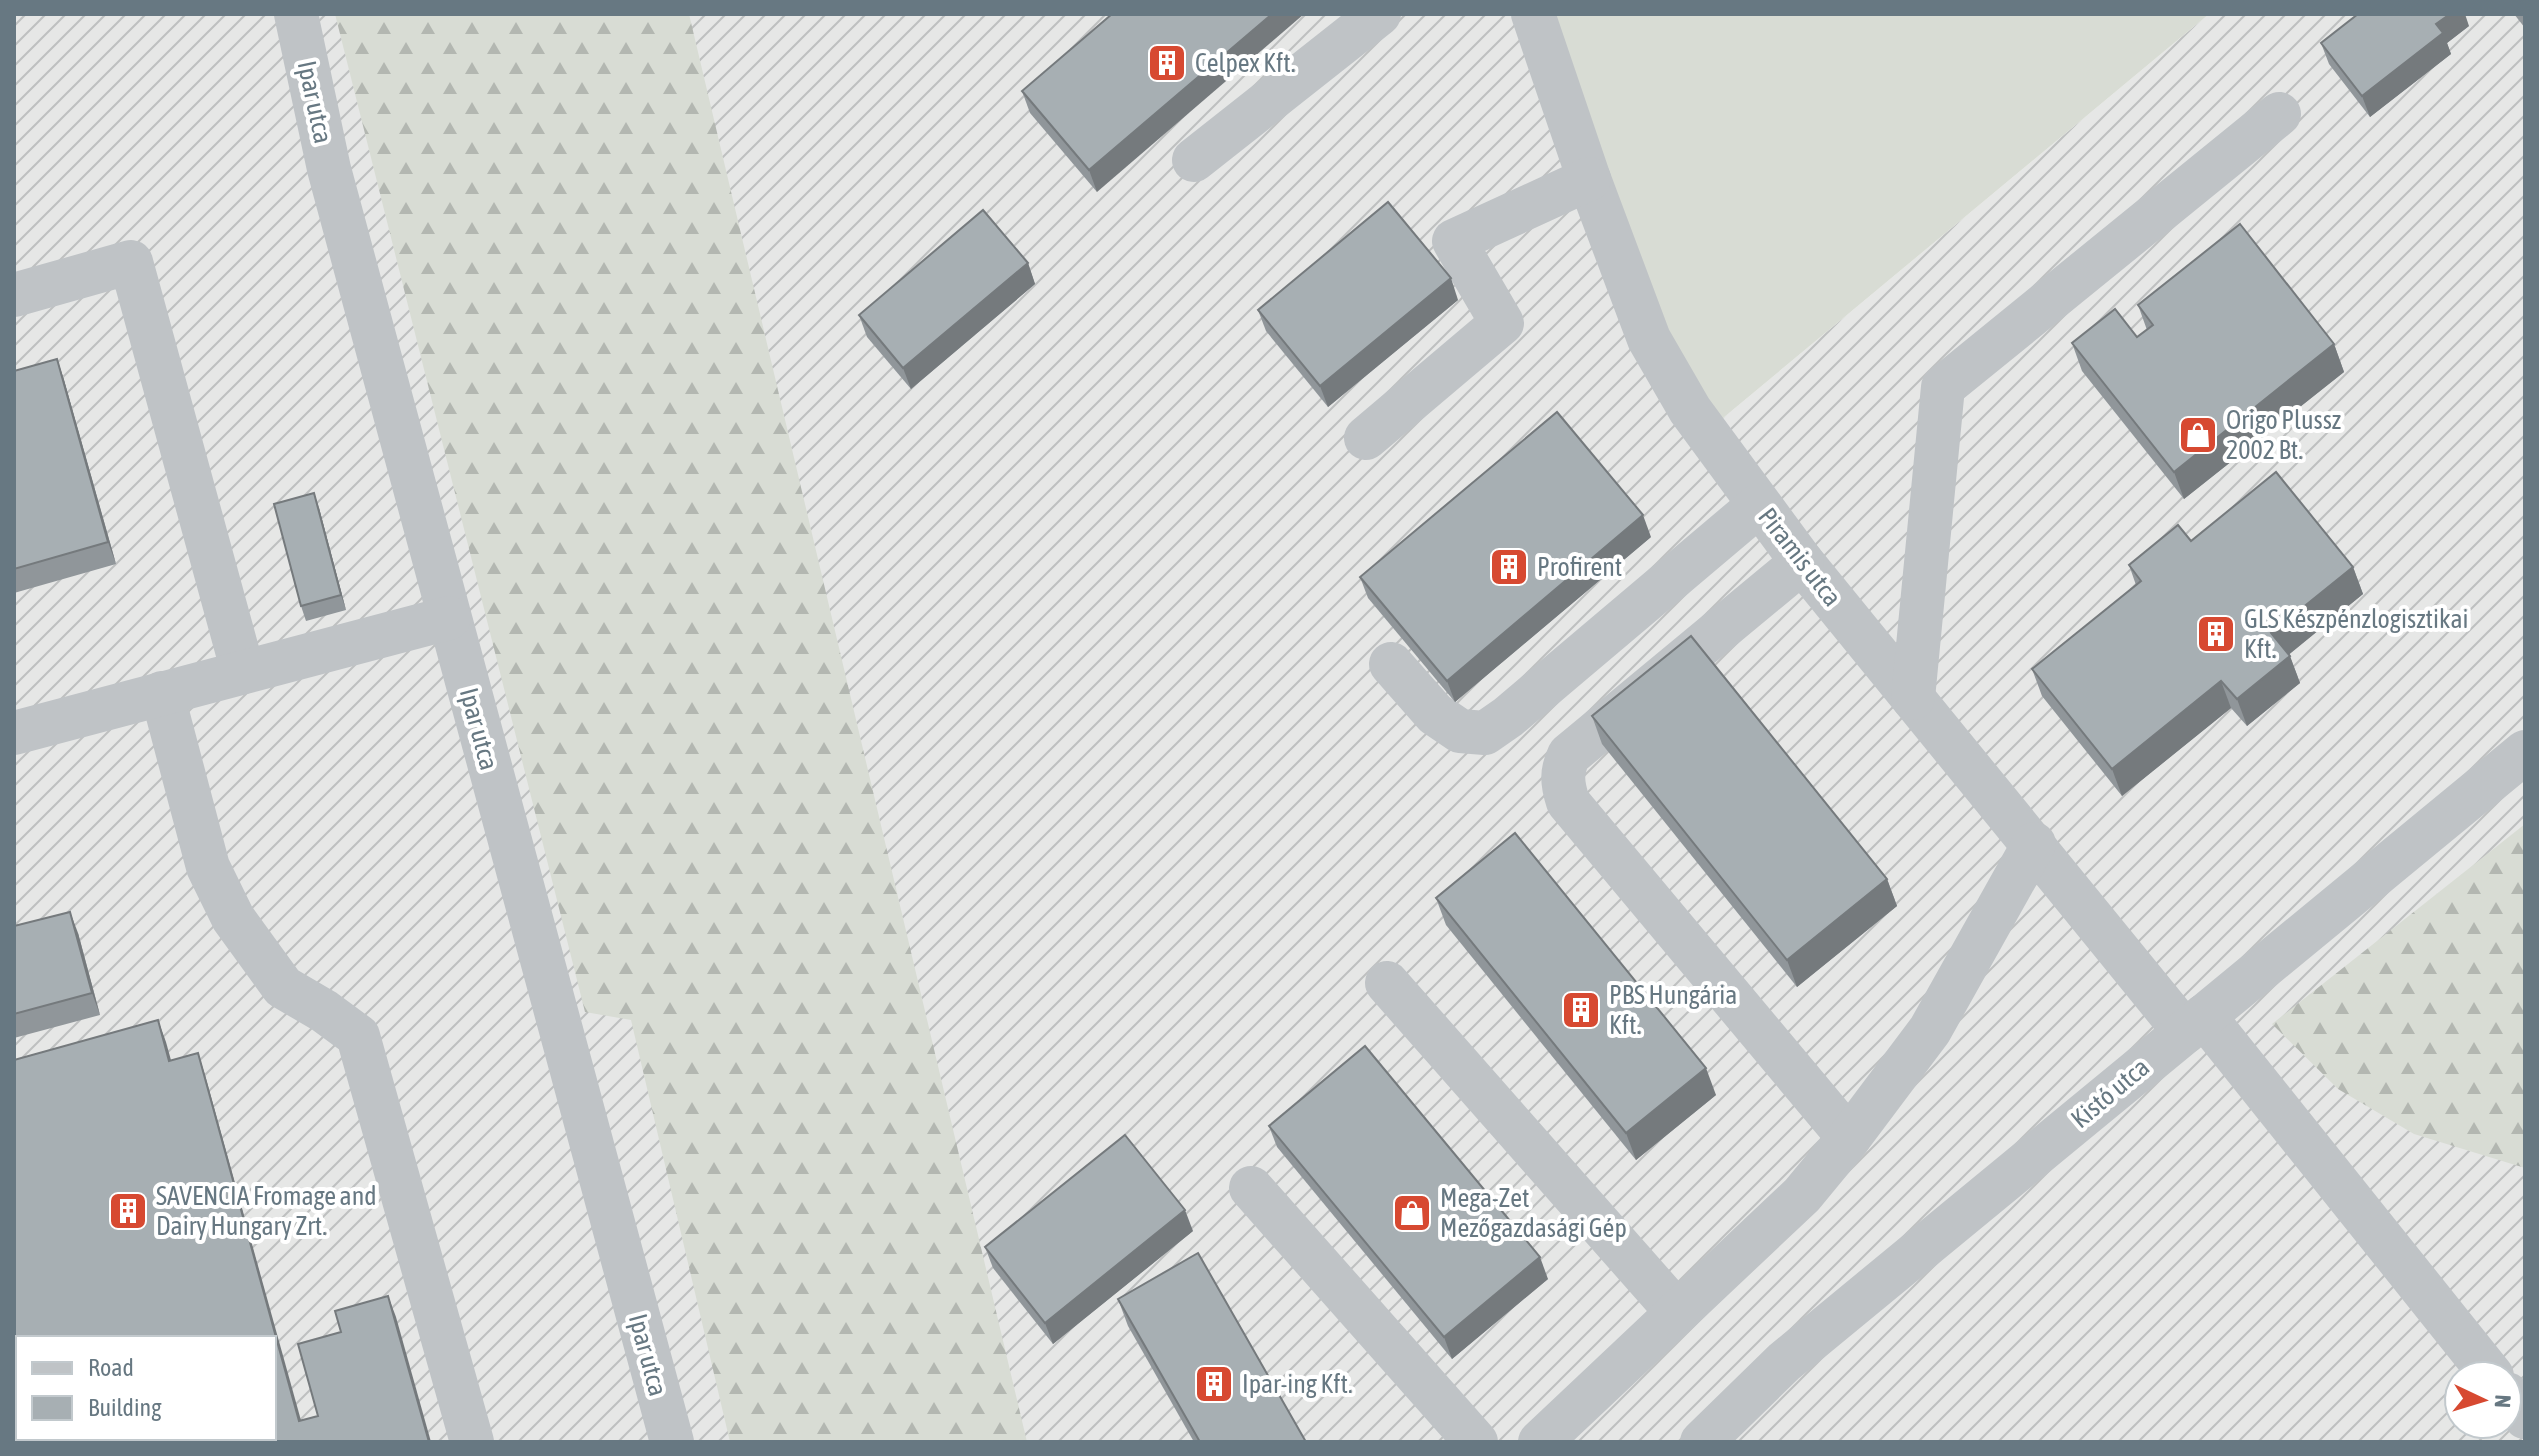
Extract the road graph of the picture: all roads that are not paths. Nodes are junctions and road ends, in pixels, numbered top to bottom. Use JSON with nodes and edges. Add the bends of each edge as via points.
{"nodes":[{"id":1,"x":296,"y":14,"type":"edge"},
{"id":2,"x":1379,"y":14,"type":"edge"},
{"id":3,"x":1533,"y":14,"type":"edge"},
{"id":4,"x":2279,"y":114,"type":"dead end"},
{"id":5,"x":1194,"y":160,"type":"dead end"},
{"id":6,"x":1589,"y":179,"type":"junction"},
{"id":7,"x":14,"y":295,"type":"edge"},
{"id":8,"x":1366,"y":438,"type":"dead end"},
{"id":9,"x":1759,"y":505,"type":"junction"},
{"id":10,"x":1802,"y":562,"type":"junction"},
{"id":11,"x":449,"y":618,"type":"junction"},
{"id":12,"x":1391,"y":664,"type":"dead end"},
{"id":13,"x":243,"y":672,"type":"junction"},
{"id":14,"x":162,"y":693,"type":"junction"},
{"id":15,"x":1913,"y":698,"type":"junction"},
{"id":16,"x":14,"y":733,"type":"edge"},
{"id":17,"x":2525,"y":752,"type":"edge"},
{"id":18,"x":2034,"y":844,"type":"junction"},
{"id":19,"x":1387,"y":983,"type":"dead end"},
{"id":20,"x":2194,"y":1024,"type":"junction"},
{"id":21,"x":1849,"y":1138,"type":"junction"},
{"id":22,"x":1251,"y":1188,"type":"dead end"},
{"id":23,"x":1677,"y":1312,"type":"junction"},
{"id":24,"x":2478,"y":1360,"type":"edge"},
{"id":25,"x":472,"y":1442,"type":"edge"},
{"id":26,"x":672,"y":1442,"type":"edge"},
{"id":27,"x":1476,"y":1442,"type":"edge"},
{"id":28,"x":1540,"y":1442,"type":"edge"},
{"id":29,"x":1702,"y":1442,"type":"edge"}],
"edges":[{"from":1,"to":11,"type":"street","name":"Ipar utca","via":[[329,169]]},
{"from":2,"to":5,"type":"street"},
{"from":3,"to":6,"type":"street","name":"Piramis utca"},
{"from":4,"to":15,"type":"street","via":[[1943,387]]},
{"from":6,"to":8,"type":"street","via":[[1454,241],[1502,323]]},
{"from":6,"to":9,"type":"street","name":"Piramis utca","via":[[1649,339],[1690,410]]},
{"from":7,"to":13,"type":"street","via":[[131,262]]},
{"from":9,"to":10,"type":"street","name":"Piramis utca"},
{"from":9,"to":12,"type":"street","via":[[1485,733],[1460,731],[1435,714]]},
{"from":10,"to":15,"type":"street","name":"Piramis utca"},
{"from":10,"to":21,"type":"street","via":[[1569,755],[1562,785],[1568,802]]},
{"from":11,"to":13,"type":"street"},
{"from":11,"to":26,"type":"street","name":"Ipar utca"},
{"from":13,"to":14,"type":"street"},
{"from":14,"to":16,"type":"street"},
{"from":14,"to":25,"type":"street","via":[[208,867],[233,918],[283,987],[358,1036]]},
{"from":15,"to":18,"type":"street","name":"Piramis utca"},
{"from":17,"to":20,"type":"street","name":"Kistó utca"},
{"from":18,"to":20,"type":"street","name":"Piramis utca"},
{"from":18,"to":21,"type":"street","via":[[1930,1030]]},
{"from":19,"to":23,"type":"street"},
{"from":20,"to":24,"type":"street","name":"Piramis utca"},
{"from":20,"to":29,"type":"street","name":"Kistó utca","via":[[1784,1362]]},
{"from":21,"to":23,"type":"street","via":[[1802,1195]]},
{"from":22,"to":27,"type":"street"},
{"from":23,"to":28,"type":"street"}]}
